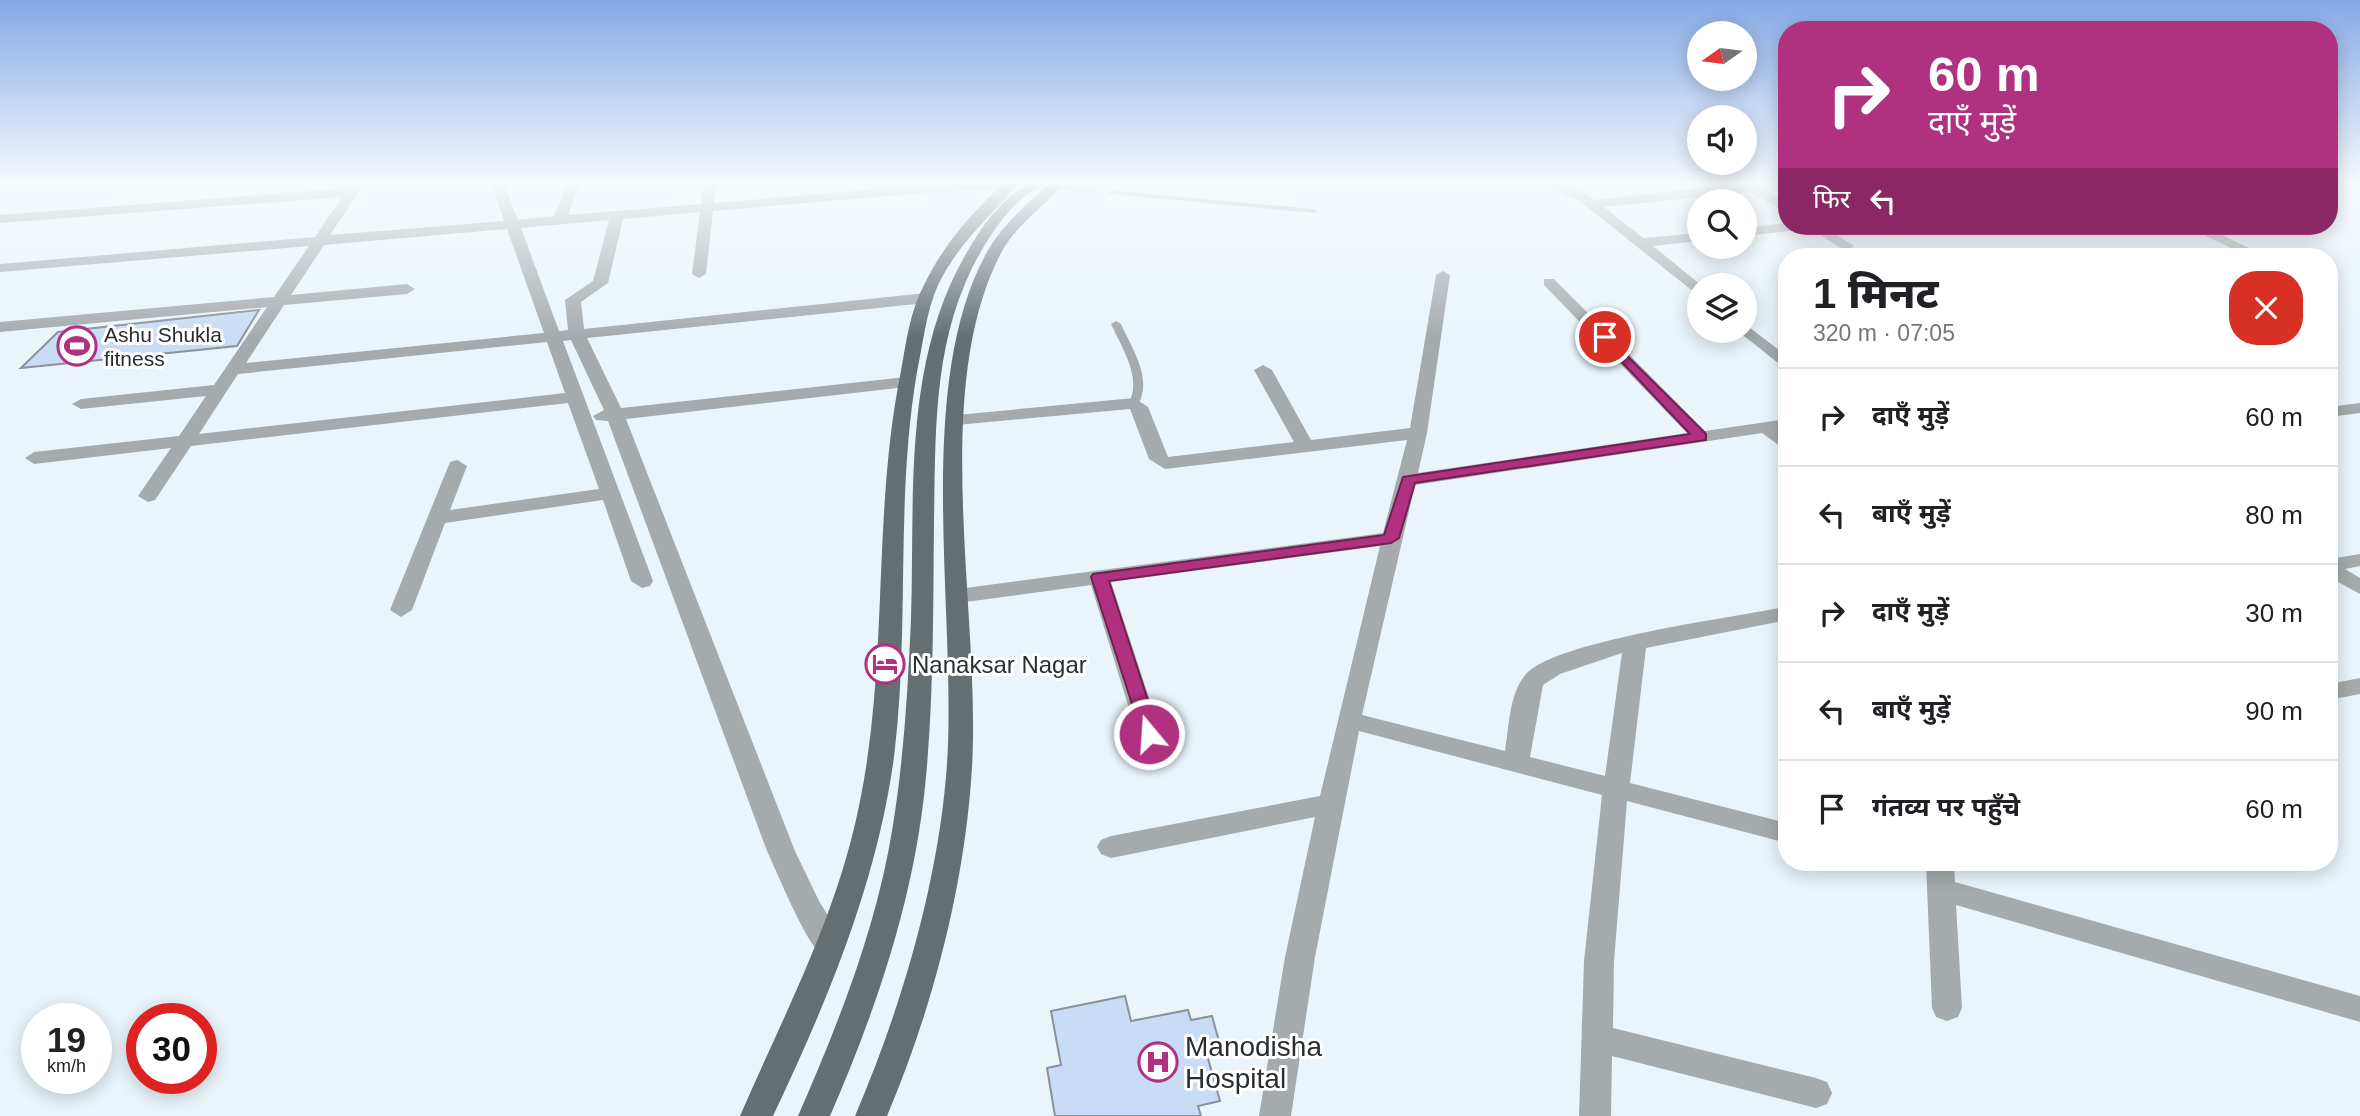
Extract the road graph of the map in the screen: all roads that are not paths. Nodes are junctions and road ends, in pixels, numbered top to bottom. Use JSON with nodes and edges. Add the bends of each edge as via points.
{"nodes":[{"id":1,"x":324,"y":234,"type":"edge"},
{"id":2,"x":410,"y":234,"type":"edge"},
{"id":3,"x":517,"y":234,"type":"edge"},
{"id":4,"x":612,"y":234,"type":"edge"},
{"id":5,"x":704,"y":234,"type":"edge"},
{"id":6,"x":966,"y":234,"type":"edge"},
{"id":7,"x":987,"y":234,"type":"edge"},
{"id":8,"x":1002,"y":234,"type":"edge"},
{"id":9,"x":1630,"y":234,"type":"edge"},
{"id":10,"x":1829,"y":235,"type":"edge"},
{"id":11,"x":2212,"y":235,"type":"edge"},
{"id":12,"x":1687,"y":237,"type":"edge"},
{"id":13,"x":319,"y":242,"type":"junction"},
{"id":14,"x":1641,"y":243,"type":"junction"},
{"id":15,"x":1847,"y":246,"type":"dead end"},
{"id":16,"x":2241,"y":248,"type":"edge"},
{"id":17,"x":0,"y":268,"type":"edge"},
{"id":18,"x":699,"y":274,"type":"dead end"},
{"id":19,"x":1443,"y":275,"type":"dead end"},
{"id":20,"x":1687,"y":281,"type":"edge"},
{"id":21,"x":1549,"y":282,"type":"dead end"},
{"id":22,"x":407,"y":289,"type":"dead end"},
{"id":23,"x":926,"y":298,"type":"junction"},
{"id":24,"x":276,"y":302,"type":"junction"},
{"id":25,"x":1116,"y":324,"type":"dead end"},
{"id":26,"x":0,"y":327,"type":"edge"},
{"id":27,"x":577,"y":334,"type":"junction"},
{"id":28,"x":552,"y":336,"type":"junction"},
{"id":29,"x":1757,"y":339,"type":"edge"},
{"id":30,"x":1778,"y":357,"type":"edge"},
{"id":31,"x":231,"y":370,"type":"junction"},
{"id":32,"x":1263,"y":370,"type":"dead end"},
{"id":33,"x":906,"y":382,"type":"junction"},
{"id":34,"x":218,"y":390,"type":"junction"},
{"id":35,"x":574,"y":397,"type":"junction"},
{"id":36,"x":1134,"y":403,"type":"junction"},
{"id":37,"x":81,"y":404,"type":"dead end"},
{"id":38,"x":2360,"y":408,"type":"edge"},
{"id":39,"x":2338,"y":411,"type":"edge"},
{"id":40,"x":615,"y":414,"type":"junction"},
{"id":41,"x":582,"y":418,"type":"junction"},
{"id":42,"x":957,"y":420,"type":"junction"},
{"id":43,"x":1778,"y":425,"type":"edge"},
{"id":44,"x":1766,"y":427,"type":"junction"},
{"id":45,"x":1418,"y":433,"type":"junction"},
{"id":46,"x":1701,"y":437,"type":"junction"},
{"id":47,"x":1778,"y":437,"type":"edge"},
{"id":48,"x":183,"y":442,"type":"junction"},
{"id":49,"x":1305,"y":446,"type":"junction"},
{"id":50,"x":34,"y":458,"type":"dead end"},
{"id":51,"x":457,"y":466,"type":"dead end"},
{"id":52,"x":1408,"y":480,"type":"junction"},
{"id":53,"x":609,"y":493,"type":"junction"},
{"id":54,"x":148,"y":496,"type":"dead end"},
{"id":55,"x":437,"y":518,"type":"junction"},
{"id":56,"x":1391,"y":538,"type":"junction"},
{"id":57,"x":670,"y":558,"type":"junction"},
{"id":58,"x":2360,"y":560,"type":"edge"},
{"id":59,"x":2338,"y":564,"type":"edge"},
{"id":60,"x":2338,"y":572,"type":"edge"},
{"id":61,"x":1099,"y":577,"type":"junction"},
{"id":62,"x":2360,"y":587,"type":"edge"},
{"id":63,"x":958,"y":596,"type":"junction"},
{"id":64,"x":401,"y":610,"type":"dead end"},
{"id":65,"x":1778,"y":615,"type":"edge"},
{"id":66,"x":1635,"y":644,"type":"junction"},
{"id":67,"x":2360,"y":686,"type":"edge"},
{"id":68,"x":2338,"y":690,"type":"edge"},
{"id":69,"x":1349,"y":720,"type":"junction"},
{"id":70,"x":1149,"y":734,"type":"dead end"},
{"id":71,"x":1516,"y":763,"type":"junction"},
{"id":72,"x":1616,"y":789,"type":"junction"},
{"id":73,"x":1331,"y":804,"type":"junction"},
{"id":74,"x":1778,"y":831,"type":"edge"},
{"id":75,"x":1111,"y":847,"type":"dead end"},
{"id":76,"x":1942,"y":876,"type":"edge"},
{"id":77,"x":831,"y":945,"type":"junction"},
{"id":78,"x":1947,"y":1008,"type":"dead end"},
{"id":79,"x":2360,"y":1009,"type":"edge"},
{"id":80,"x":1597,"y":1038,"type":"junction"},
{"id":81,"x":1816,"y":1093,"type":"dead end"},
{"id":82,"x":756,"y":1116,"type":"edge"},
{"id":83,"x":814,"y":1116,"type":"edge"},
{"id":84,"x":871,"y":1116,"type":"edge"},
{"id":85,"x":1275,"y":1116,"type":"edge"},
{"id":86,"x":1595,"y":1116,"type":"edge"}],
"edges":[{"from":1,"to":13,"type":"street"},
{"from":2,"to":13,"type":"street"},
{"from":3,"to":28,"type":"street"},
{"from":4,"to":27,"type":"street","via":[[600,283],[573,300]]},
{"from":5,"to":18,"type":"street"},
{"from":6,"to":23,"type":"main road","via":[[954,245]]},
{"from":7,"to":83,"type":"main road","via":[[959,277],[934,355],[927,422],[916,743],[906,830],[887,919],[861,1003]]},
{"from":8,"to":42,"type":"main road","via":[[976,290],[961,361]]},
{"from":9,"to":14,"type":"street"},
{"from":10,"to":15,"type":"street"},
{"from":11,"to":16,"type":"street"},
{"from":12,"to":14,"type":"street"},
{"from":13,"to":17,"type":"street"},
{"from":13,"to":24,"type":"street"},
{"from":14,"to":20,"type":"street"},
{"from":19,"to":45,"type":"street"},
{"from":21,"to":46,"type":"street"},
{"from":22,"to":24,"type":"street"},
{"from":23,"to":27,"type":"street"},
{"from":23,"to":33,"type":"main road"},
{"from":24,"to":26,"type":"street"},
{"from":24,"to":31,"type":"street"},
{"from":25,"to":36,"type":"lane","via":[[1139,381],[1139,397]]},
{"from":27,"to":28,"type":"street"},
{"from":27,"to":40,"type":"street"},
{"from":28,"to":31,"type":"street"},
{"from":28,"to":35,"type":"street"},
{"from":29,"to":30,"type":"street"},
{"from":31,"to":34,"type":"street"},
{"from":32,"to":49,"type":"street"},
{"from":33,"to":40,"type":"street"},
{"from":33,"to":77,"type":"main road","via":[[898,443],[881,758],[859,856]]},
{"from":34,"to":37,"type":"street"},
{"from":34,"to":48,"type":"street"},
{"from":35,"to":41,"type":"street"},
{"from":35,"to":48,"type":"street"},
{"from":36,"to":42,"type":"street"},
{"from":36,"to":49,"type":"street","via":[[1158,459],[1165,463]]},
{"from":38,"to":39,"type":"street"},
{"from":40,"to":41,"type":"street"},
{"from":40,"to":57,"type":"street"},
{"from":41,"to":53,"type":"street"},
{"from":42,"to":63,"type":"main road"},
{"from":43,"to":44,"type":"street"},
{"from":44,"to":46,"type":"street"},
{"from":44,"to":47,"type":"street"},
{"from":45,"to":49,"type":"street"},
{"from":45,"to":52,"type":"street"},
{"from":46,"to":52,"type":"street"},
{"from":48,"to":50,"type":"street"},
{"from":48,"to":54,"type":"street"},
{"from":51,"to":55,"type":"street"},
{"from":52,"to":56,"type":"street"},
{"from":53,"to":55,"type":"street"},
{"from":53,"to":57,"type":"street","via":[[639,574]]},
{"from":55,"to":64,"type":"street"},
{"from":56,"to":61,"type":"street"},
{"from":56,"to":69,"type":"street"},
{"from":57,"to":77,"type":"street","via":[[781,851]]},
{"from":58,"to":59,"type":"street"},
{"from":60,"to":62,"type":"street"},
{"from":61,"to":63,"type":"street"},
{"from":61,"to":70,"type":"street"},
{"from":63,"to":84,"type":"main road","via":[[961,728],[953,840],[925,962]]},
{"from":65,"to":66,"type":"street"},
{"from":66,"to":71,"type":"street","via":[[1550,666],[1533,681]]},
{"from":66,"to":72,"type":"street"},
{"from":67,"to":68,"type":"street"},
{"from":69,"to":71,"type":"street"},
{"from":69,"to":73,"type":"street"},
{"from":71,"to":72,"type":"street"},
{"from":72,"to":74,"type":"street"},
{"from":72,"to":80,"type":"street","via":[[1600,948]]},
{"from":73,"to":75,"type":"street"},
{"from":73,"to":85,"type":"street"},
{"from":76,"to":78,"type":"street"},
{"from":76,"to":79,"type":"street"},
{"from":77,"to":82,"type":"main road","via":[[820,979]]},
{"from":80,"to":81,"type":"street"},
{"from":80,"to":86,"type":"street"}]}
